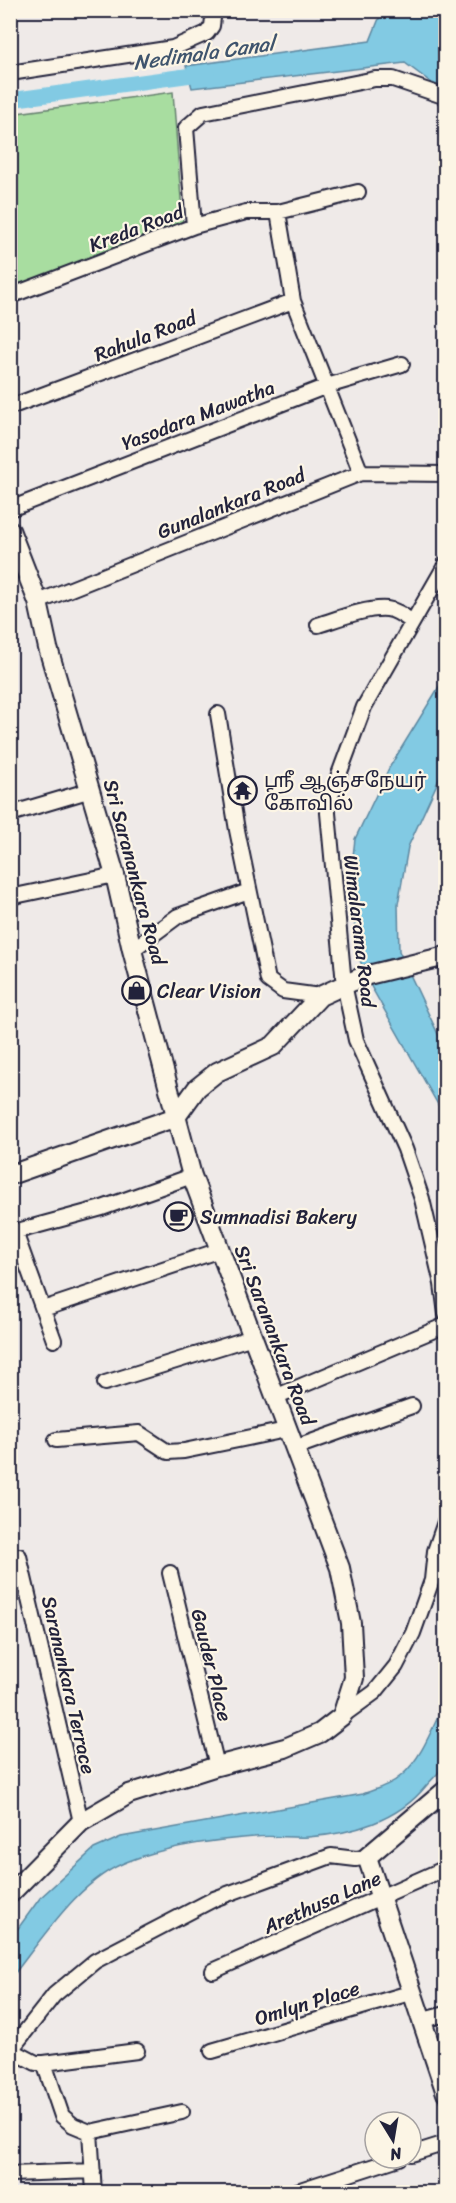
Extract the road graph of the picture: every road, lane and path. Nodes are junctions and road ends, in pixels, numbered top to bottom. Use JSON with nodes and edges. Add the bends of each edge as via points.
{"nodes":[{"id":1,"x":214,"y":10,"type":"edge"},
{"id":2,"x":10,"y":73,"type":"edge"},
{"id":3,"x":446,"y":97,"type":"edge"},
{"id":4,"x":358,"y":192,"type":"dead end"},
{"id":5,"x":278,"y":212,"type":"junction"},
{"id":6,"x":195,"y":226,"type":"junction"},
{"id":7,"x":10,"y":296,"type":"edge"},
{"id":8,"x":293,"y":302,"type":"junction"},
{"id":9,"x":402,"y":364,"type":"dead end"},
{"id":10,"x":327,"y":386,"type":"junction"},
{"id":11,"x":10,"y":407,"type":"edge"},
{"id":12,"x":361,"y":473,"type":"junction"},
{"id":13,"x":446,"y":474,"type":"edge"},
{"id":14,"x":10,"y":509,"type":"edge"},
{"id":15,"x":10,"y":530,"type":"edge"},
{"id":16,"x":446,"y":564,"type":"edge"},
{"id":17,"x":38,"y":602,"type":"junction"},
{"id":18,"x":412,"y":622,"type":"junction"},
{"id":19,"x":318,"y":625,"type":"dead end"},
{"id":20,"x":218,"y":714,"type":"dead end"},
{"id":21,"x":91,"y":790,"type":"junction"},
{"id":22,"x":10,"y":814,"type":"edge"},
{"id":23,"x":115,"y":875,"type":"junction"},
{"id":24,"x":249,"y":891,"type":"junction"},
{"id":25,"x":10,"y":897,"type":"edge"},
{"id":26,"x":132,"y":950,"type":"junction"},
{"id":27,"x":446,"y":956,"type":"edge"},
{"id":28,"x":344,"y":984,"type":"junction"},
{"id":29,"x":320,"y":996,"type":"junction"},
{"id":30,"x":176,"y":1117,"type":"junction"},
{"id":31,"x":10,"y":1175,"type":"edge"},
{"id":32,"x":192,"y":1176,"type":"junction"},
{"id":33,"x":13,"y":1233,"type":"edge"},
{"id":34,"x":220,"y":1250,"type":"junction"},
{"id":35,"x":43,"y":1309,"type":"junction"},
{"id":36,"x":446,"y":1314,"type":"edge"},
{"id":37,"x":446,"y":1325,"type":"edge"},
{"id":38,"x":253,"y":1337,"type":"junction"},
{"id":39,"x":54,"y":1340,"type":"dead end"},
{"id":40,"x":105,"y":1383,"type":"dead end"},
{"id":41,"x":275,"y":1397,"type":"junction"},
{"id":42,"x":412,"y":1406,"type":"dead end"},
{"id":43,"x":286,"y":1430,"type":"junction"},
{"id":44,"x":56,"y":1440,"type":"dead end"},
{"id":45,"x":294,"y":1448,"type":"junction"},
{"id":46,"x":446,"y":1519,"type":"edge"},
{"id":47,"x":19,"y":1556,"type":"dead end"},
{"id":48,"x":170,"y":1573,"type":"dead end"},
{"id":49,"x":342,"y":1716,"type":"junction"},
{"id":50,"x":217,"y":1766,"type":"junction"},
{"id":51,"x":446,"y":1790,"type":"edge"},
{"id":52,"x":81,"y":1822,"type":"junction"},
{"id":53,"x":367,"y":1857,"type":"junction"},
{"id":54,"x":446,"y":1868,"type":"edge"},
{"id":55,"x":10,"y":1894,"type":"edge"},
{"id":56,"x":382,"y":1898,"type":"junction"},
{"id":57,"x":213,"y":1971,"type":"dead end"},
{"id":58,"x":413,"y":1992,"type":"junction"},
{"id":59,"x":446,"y":2014,"type":"edge"},
{"id":60,"x":423,"y":2020,"type":"junction"},
{"id":61,"x":11,"y":2051,"type":"edge"},
{"id":62,"x":137,"y":2051,"type":"dead end"},
{"id":63,"x":212,"y":2051,"type":"dead end"},
{"id":64,"x":44,"y":2063,"type":"junction"},
{"id":65,"x":446,"y":2093,"type":"edge"},
{"id":66,"x":182,"y":2112,"type":"dead end"},
{"id":67,"x":90,"y":2132,"type":"junction"},
{"id":68,"x":446,"y":2143,"type":"edge"},
{"id":69,"x":423,"y":2150,"type":"edge"},
{"id":70,"x":363,"y":2170,"type":"edge"},
{"id":71,"x":93,"y":2171,"type":"junction"},
{"id":72,"x":10,"y":2174,"type":"edge"},
{"id":73,"x":94,"y":2193,"type":"edge"},
{"id":74,"x":294,"y":2193,"type":"edge"}],
"edges":[{"from":1,"to":2,"type":"street","via":[[207,33],[173,48]]},
{"from":3,"to":6,"type":"street","via":[[393,79],[375,79],[203,113],[186,128]]},
{"from":4,"to":5,"type":"street","name":"Kreda Road"},
{"from":5,"to":6,"type":"street","name":"Kreda Road","via":[[246,212]]},
{"from":5,"to":8,"type":"street"},
{"from":6,"to":7,"type":"street","name":"Kreda Road"},
{"from":8,"to":10,"type":"street"},
{"from":8,"to":11,"type":"street","name":"Rahula Road"},
{"from":9,"to":10,"type":"street","name":"Yasodara Mawatha"},
{"from":10,"to":12,"type":"street"},
{"from":10,"to":14,"type":"street","name":"Yasodara Mawatha"},
{"from":12,"to":13,"type":"street","name":"Gunalankara Road"},
{"from":12,"to":17,"type":"street","name":"Gunalankara Road"},
{"from":15,"to":17,"type":"main road","name":"Sri Saranankara Road"},
{"from":16,"to":18,"type":"street","name":"Wimalarama Road"},
{"from":17,"to":21,"type":"main road","name":"Sri Saranankara Road"},
{"from":18,"to":19,"type":"street","via":[[387,609]]},
{"from":18,"to":28,"type":"street","name":"Wimalarama Road","via":[[364,707],[328,804]]},
{"from":20,"to":24,"type":"street"},
{"from":21,"to":22,"type":"street"},
{"from":21,"to":23,"type":"main road","name":"Sri Saranankara Road"},
{"from":23,"to":25,"type":"street"},
{"from":23,"to":26,"type":"main road","name":"Sri Saranankara Road"},
{"from":24,"to":26,"type":"street","via":[[178,916]]},
{"from":24,"to":29,"type":"street","via":[[268,980],[283,991]]},
{"from":26,"to":30,"type":"main road","name":"Sri Saranankara Road"},
{"from":27,"to":28,"type":"main road","via":[[416,961]]},
{"from":28,"to":29,"type":"main road"},
{"from":28,"to":36,"type":"street","name":"Wimalarama Road","via":[[356,1040],[405,1149],[422,1199]]},
{"from":29,"to":30,"type":"main road","via":[[273,1046],[217,1072],[197,1088]]},
{"from":30,"to":31,"type":"main road"},
{"from":30,"to":32,"type":"main road","name":"Sri Saranankara Road"},
{"from":32,"to":33,"type":"street","via":[[102,1208]]},
{"from":32,"to":34,"type":"main road","name":"Sri Saranankara Road"},
{"from":33,"to":35,"type":"street"},
{"from":34,"to":35,"type":"street"},
{"from":34,"to":38,"type":"main road","name":"Sri Saranankara Road"},
{"from":35,"to":39,"type":"street"},
{"from":37,"to":41,"type":"street"},
{"from":38,"to":40,"type":"street"},
{"from":38,"to":41,"type":"main road","name":"Sri Saranankara Road"},
{"from":41,"to":43,"type":"main road","name":"Sri Saranankara Road"},
{"from":42,"to":45,"type":"street"},
{"from":43,"to":44,"type":"street","via":[[168,1452],[139,1433]]},
{"from":43,"to":45,"type":"main road","name":"Sri Saranankara Road"},
{"from":45,"to":49,"type":"main road","name":"Sri Saranankara Road","via":[[340,1568],[351,1623],[354,1678]]},
{"from":46,"to":49,"type":"street","via":[[435,1551],[432,1580],[396,1666],[375,1692]]},
{"from":47,"to":52,"type":"street","name":"Saranankara Terrace"},
{"from":48,"to":50,"type":"street","name":"Gauder Place"},
{"from":49,"to":50,"type":"main road","via":[[320,1733],[285,1748]]},
{"from":50,"to":52,"type":"main road","via":[[129,1794]]},
{"from":51,"to":53,"type":"main road"},
{"from":52,"to":55,"type":"main road"},
{"from":53,"to":56,"type":"main road"},
{"from":53,"to":61,"type":"street","via":[[332,1856],[214,1899],[95,1961],[54,1995]]},
{"from":54,"to":56,"type":"street","name":"Arethusa Lane"},
{"from":56,"to":57,"type":"street","name":"Arethusa Lane"},
{"from":56,"to":58,"type":"main road"},
{"from":58,"to":60,"type":"main road"},
{"from":58,"to":63,"type":"street","name":"Omlyn Place"},
{"from":59,"to":60,"type":"street"},
{"from":60,"to":65,"type":"main road"},
{"from":61,"to":64,"type":"street"},
{"from":62,"to":64,"type":"street"},
{"from":64,"to":67,"type":"street","via":[[62,2116]]},
{"from":66,"to":67,"type":"street"},
{"from":67,"to":71,"type":"street"},
{"from":68,"to":69,"type":"street"},
{"from":70,"to":74,"type":"street"},
{"from":71,"to":72,"type":"street"},
{"from":71,"to":73,"type":"street"}]}
